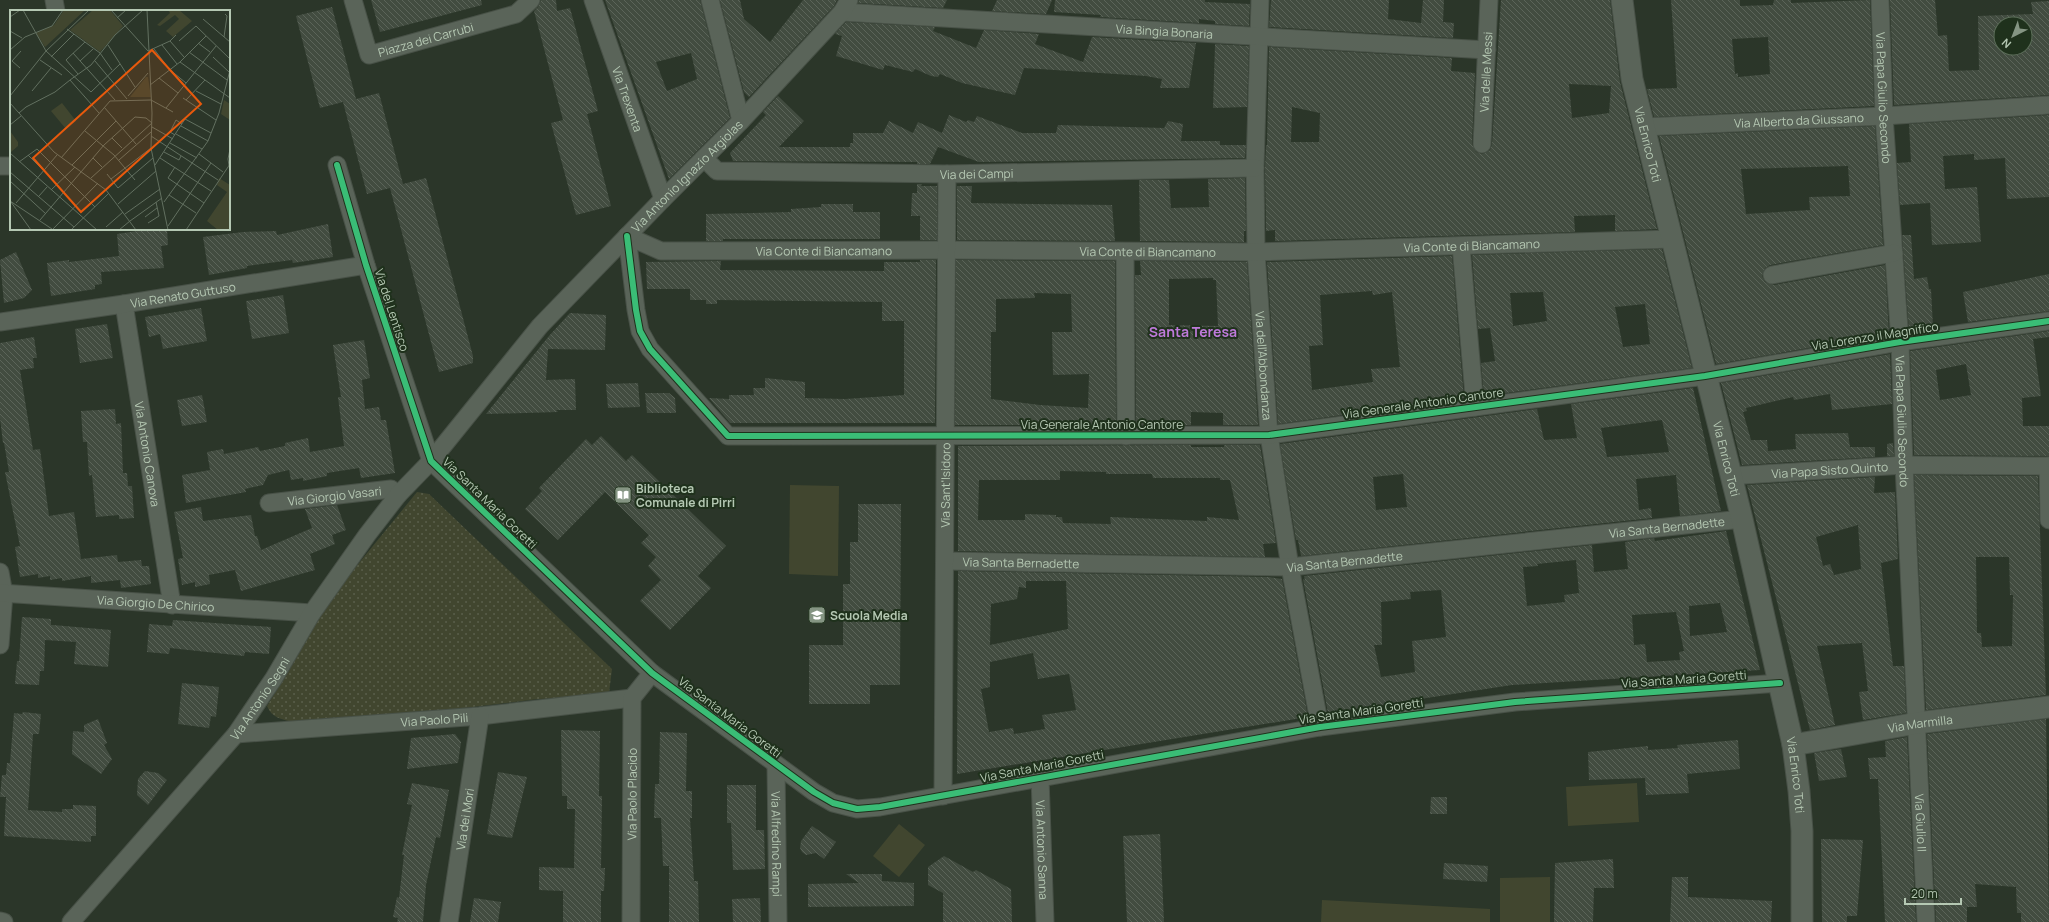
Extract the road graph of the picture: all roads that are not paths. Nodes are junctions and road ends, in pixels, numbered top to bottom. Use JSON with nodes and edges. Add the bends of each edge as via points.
{"nodes":[{"id":1,"x":54,"y":0,"type":"edge"},
{"id":2,"x":353,"y":0,"type":"edge"},
{"id":3,"x":531,"y":0,"type":"edge"},
{"id":4,"x":593,"y":0,"type":"edge"},
{"id":5,"x":710,"y":0,"type":"edge"},
{"id":6,"x":1260,"y":0,"type":"edge"},
{"id":7,"x":1489,"y":0,"type":"edge"},
{"id":8,"x":1622,"y":0,"type":"edge"},
{"id":9,"x":1880,"y":0,"type":"edge"},
{"id":10,"x":846,"y":6,"type":"edge"},
{"id":11,"x":56,"y":10,"type":"edge"},
{"id":12,"x":1259,"y":37,"type":"junction"},
{"id":13,"x":1487,"y":50,"type":"junction"},
{"id":14,"x":2049,"y":105,"type":"edge"},
{"id":15,"x":1884,"y":116,"type":"junction"},
{"id":16,"x":741,"y":121,"type":"junction"},
{"id":17,"x":1644,"y":127,"type":"junction"},
{"id":18,"x":1482,"y":144,"type":"dead end"},
{"id":19,"x":704,"y":158,"type":"junction"},
{"id":20,"x":337,"y":165,"type":"dead end"},
{"id":21,"x":1255,"y":168,"type":"junction"},
{"id":22,"x":947,"y":174,"type":"junction"},
{"id":23,"x":663,"y":199,"type":"junction"},
{"id":24,"x":626,"y":236,"type":"junction"},
{"id":25,"x":1672,"y":239,"type":"junction"},
{"id":26,"x":1461,"y":246,"type":"junction"},
{"id":27,"x":947,"y":250,"type":"junction"},
{"id":28,"x":1125,"y":252,"type":"junction"},
{"id":29,"x":1256,"y":252,"type":"junction"},
{"id":30,"x":1894,"y":253,"type":"junction"},
{"id":31,"x":366,"y":266,"type":"junction"},
{"id":32,"x":1772,"y":276,"type":"dead end"},
{"id":33,"x":124,"y":304,"type":"junction"},
{"id":34,"x":2049,"y":321,"type":"edge"},
{"id":35,"x":0,"y":322,"type":"edge"},
{"id":36,"x":1900,"y":342,"type":"junction"},
{"id":37,"x":1706,"y":376,"type":"junction"},
{"id":38,"x":1475,"y":407,"type":"junction"},
{"id":39,"x":945,"y":435,"type":"junction"},
{"id":40,"x":1269,"y":435,"type":"junction"},
{"id":41,"x":1126,"y":436,"type":"junction"},
{"id":42,"x":431,"y":461,"type":"junction"},
{"id":43,"x":1904,"y":465,"type":"junction"},
{"id":44,"x":2048,"y":466,"type":"edge"},
{"id":45,"x":1730,"y":476,"type":"junction"},
{"id":46,"x":398,"y":495,"type":"junction"},
{"id":47,"x":269,"y":503,"type":"dead end"},
{"id":48,"x":1742,"y":519,"type":"junction"},
{"id":49,"x":2049,"y":520,"type":"edge"},
{"id":50,"x":945,"y":561,"type":"junction"},
{"id":51,"x":1290,"y":567,"type":"junction"},
{"id":52,"x":0,"y":572,"type":"edge"},
{"id":53,"x":2,"y":593,"type":"edge"},
{"id":54,"x":172,"y":605,"type":"junction"},
{"id":55,"x":312,"y":613,"type":"junction"},
{"id":56,"x":0,"y":645,"type":"edge"},
{"id":57,"x":652,"y":673,"type":"junction"},
{"id":58,"x":1780,"y":683,"type":"junction"},
{"id":59,"x":632,"y":698,"type":"junction"},
{"id":60,"x":2049,"y":707,"type":"edge"},
{"id":61,"x":480,"y":716,"type":"junction"},
{"id":62,"x":1917,"y":723,"type":"junction"},
{"id":63,"x":1320,"y":726,"type":"junction"},
{"id":64,"x":236,"y":734,"type":"junction"},
{"id":65,"x":1793,"y":746,"type":"junction"},
{"id":66,"x":776,"y":765,"type":"junction"},
{"id":67,"x":1040,"y":778,"type":"junction"},
{"id":68,"x":944,"y":796,"type":"junction"},
{"id":69,"x":0,"y":921,"type":"edge"},
{"id":70,"x":4,"y":922,"type":"edge"},
{"id":71,"x":71,"y":922,"type":"edge"},
{"id":72,"x":449,"y":922,"type":"edge"},
{"id":73,"x":631,"y":922,"type":"edge"},
{"id":74,"x":778,"y":922,"type":"edge"},
{"id":75,"x":1045,"y":922,"type":"edge"},
{"id":76,"x":1802,"y":922,"type":"edge"},
{"id":77,"x":1926,"y":922,"type":"edge"}],
"edges":[{"from":1,"to":11,"type":"street"},
{"from":2,"to":3,"type":"street","name":"Piazza dei Carrubi","via":[[369,55],[516,14]]},
{"from":4,"to":23,"type":"street","name":"Via Trexenta"},
{"from":5,"to":16,"type":"street"},
{"from":6,"to":12,"type":"street","name":"Via dell'Abbondanza"},
{"from":7,"to":13,"type":"street","name":"Via delle Messi"},
{"from":8,"to":17,"type":"street","name":"Via Enrico Toti","via":[[1632,78]]},
{"from":9,"to":15,"type":"street","name":"Via Papa Giulio Secondo"},
{"from":10,"to":12,"type":"street","name":"Via Bingia Bonaria"},
{"from":10,"to":16,"type":"street","name":"Via Antonio Ignazio Argiolas"},
{"from":12,"to":13,"type":"street","name":"Via Bingia Bonaria"},
{"from":12,"to":21,"type":"street","name":"Via dell'Abbondanza"},
{"from":13,"to":18,"type":"street","name":"Via delle Messi"},
{"from":14,"to":15,"type":"street","name":"Via Alberto da Giussano"},
{"from":15,"to":17,"type":"street","name":"Via Alberto da Giussano"},
{"from":15,"to":30,"type":"street","name":"Via Papa Giulio Secondo"},
{"from":16,"to":19,"type":"street","name":"Via Antonio Ignazio Argiolas"},
{"from":17,"to":25,"type":"street","name":"Via Enrico Toti"},
{"from":19,"to":22,"type":"street","name":"Via dei Campi","via":[[717,171]]},
{"from":19,"to":23,"type":"street","name":"Via Antonio Ignazio Argiolas"},
{"from":20,"to":31,"type":"street","name":"Via del Lentisco"},
{"from":21,"to":22,"type":"street","name":"Via dei Campi"},
{"from":21,"to":29,"type":"street","name":"Via dell'Abbondanza"},
{"from":22,"to":27,"type":"street","name":"Via Sant'Isidoro"},
{"from":23,"to":24,"type":"street","name":"Via Antonio Ignazio Argiolas"},
{"from":24,"to":27,"type":"street","name":"Via Conte di Biancamano","via":[[661,251]]},
{"from":24,"to":39,"type":"street","name":"Via Generale Antonio Cantore","via":[[640,331],[650,349],[728,436]]},
{"from":24,"to":42,"type":"street","name":"Via Antonio Ignazio Argiolas","via":[[540,326]]},
{"from":25,"to":26,"type":"street","name":"Via Conte di Biancamano"},
{"from":25,"to":37,"type":"street","name":"Via Enrico Toti"},
{"from":26,"to":29,"type":"street","name":"Via Conte di Biancamano"},
{"from":26,"to":38,"type":"street"},
{"from":27,"to":28,"type":"street","name":"Via Conte di Biancamano"},
{"from":27,"to":39,"type":"street","name":"Via Sant'Isidoro"},
{"from":28,"to":29,"type":"street","name":"Via Conte di Biancamano"},
{"from":28,"to":41,"type":"street"},
{"from":29,"to":40,"type":"street","name":"Via dell'Abbondanza"},
{"from":30,"to":32,"type":"street"},
{"from":30,"to":36,"type":"street","name":"Via Papa Giulio Secondo"},
{"from":31,"to":33,"type":"street","name":"Via Renato Guttuso"},
{"from":31,"to":42,"type":"street","name":"Via del Lentisco"},
{"from":33,"to":35,"type":"street","name":"Via Renato Guttuso"},
{"from":33,"to":54,"type":"street","name":"Via Antonio Canova"},
{"from":34,"to":36,"type":"street","name":"Via Lorenzo il Magnifico"},
{"from":36,"to":37,"type":"street","name":"Via Lorenzo il Magnifico"},
{"from":36,"to":43,"type":"street","name":"Via Papa Giulio Secondo"},
{"from":37,"to":38,"type":"street","name":"Via Generale Antonio Cantore"},
{"from":37,"to":45,"type":"street","name":"Via Enrico Toti"},
{"from":38,"to":40,"type":"street","name":"Via Generale Antonio Cantore"},
{"from":39,"to":41,"type":"street","name":"Via Generale Antonio Cantore"},
{"from":39,"to":50,"type":"street","name":"Via Sant'Isidoro"},
{"from":40,"to":41,"type":"street","name":"Via Generale Antonio Cantore"},
{"from":40,"to":51,"type":"street","name":"Via dell'Abbondanza"},
{"from":42,"to":46,"type":"street","name":"Via Antonio Segni"},
{"from":42,"to":57,"type":"street","name":"Via Santa Maria Goretti"},
{"from":43,"to":44,"type":"street","name":"Via Papa Sisto Quinto"},
{"from":43,"to":45,"type":"street","name":"Via Papa Sisto Quinto"},
{"from":43,"to":62,"type":"street","name":"Via Papa Giulio Secondo"},
{"from":44,"to":49,"type":"street"},
{"from":45,"to":48,"type":"street","name":"Via Enrico Toti"},
{"from":46,"to":47,"type":"street","name":"Via Giorgio Vasari","via":[[391,489]]},
{"from":46,"to":55,"type":"street","name":"Via Antonio Segni","via":[[366,535]]},
{"from":48,"to":51,"type":"street","name":"Via Santa Bernadette"},
{"from":48,"to":58,"type":"street","name":"Via Enrico Toti"},
{"from":50,"to":51,"type":"street","name":"Via Santa Bernadette"},
{"from":50,"to":68,"type":"street","name":"Via Sant'Isidoro"},
{"from":51,"to":63,"type":"street","name":"Via dell'Abbondanza"},
{"from":52,"to":53,"type":"street"},
{"from":53,"to":54,"type":"street","name":"Via Giorgio De Chirico"},
{"from":53,"to":56,"type":"street"},
{"from":54,"to":55,"type":"street","name":"Via Giorgio De Chirico"},
{"from":55,"to":64,"type":"street","name":"Via Antonio Segni","via":[[274,678]]},
{"from":57,"to":59,"type":"street"},
{"from":57,"to":66,"type":"street","name":"Via Santa Maria Goretti"},
{"from":58,"to":63,"type":"street","name":"Via Santa Maria Goretti","via":[[1515,702]]},
{"from":58,"to":65,"type":"street","name":"Via Enrico Toti"},
{"from":59,"to":61,"type":"street","name":"Via Paolo Pili"},
{"from":59,"to":73,"type":"street","name":"Via Paolo Placido"},
{"from":60,"to":62,"type":"street","name":"Via Marmilla"},
{"from":61,"to":64,"type":"street","name":"Via Paolo Pili"},
{"from":61,"to":72,"type":"street","name":"Via dei Mori"},
{"from":62,"to":65,"type":"street","name":"Via Marmilla"},
{"from":62,"to":77,"type":"street","name":"Via Giulio II"},
{"from":63,"to":67,"type":"street","name":"Via Santa Maria Goretti"},
{"from":64,"to":71,"type":"street","name":"Via Antonio Segni"},
{"from":65,"to":76,"type":"street","name":"Via Enrico Toti","via":[[1802,831]]},
{"from":66,"to":68,"type":"street","name":"Via Santa Maria Goretti","via":[[834,803],[857,809],[880,808]]},
{"from":66,"to":74,"type":"street","name":"Via Alfredino Rampi"},
{"from":67,"to":68,"type":"street","name":"Via Santa Maria Goretti"},
{"from":67,"to":75,"type":"street","name":"Via Antonio Sanna"},
{"from":69,"to":70,"type":"street"}]}
